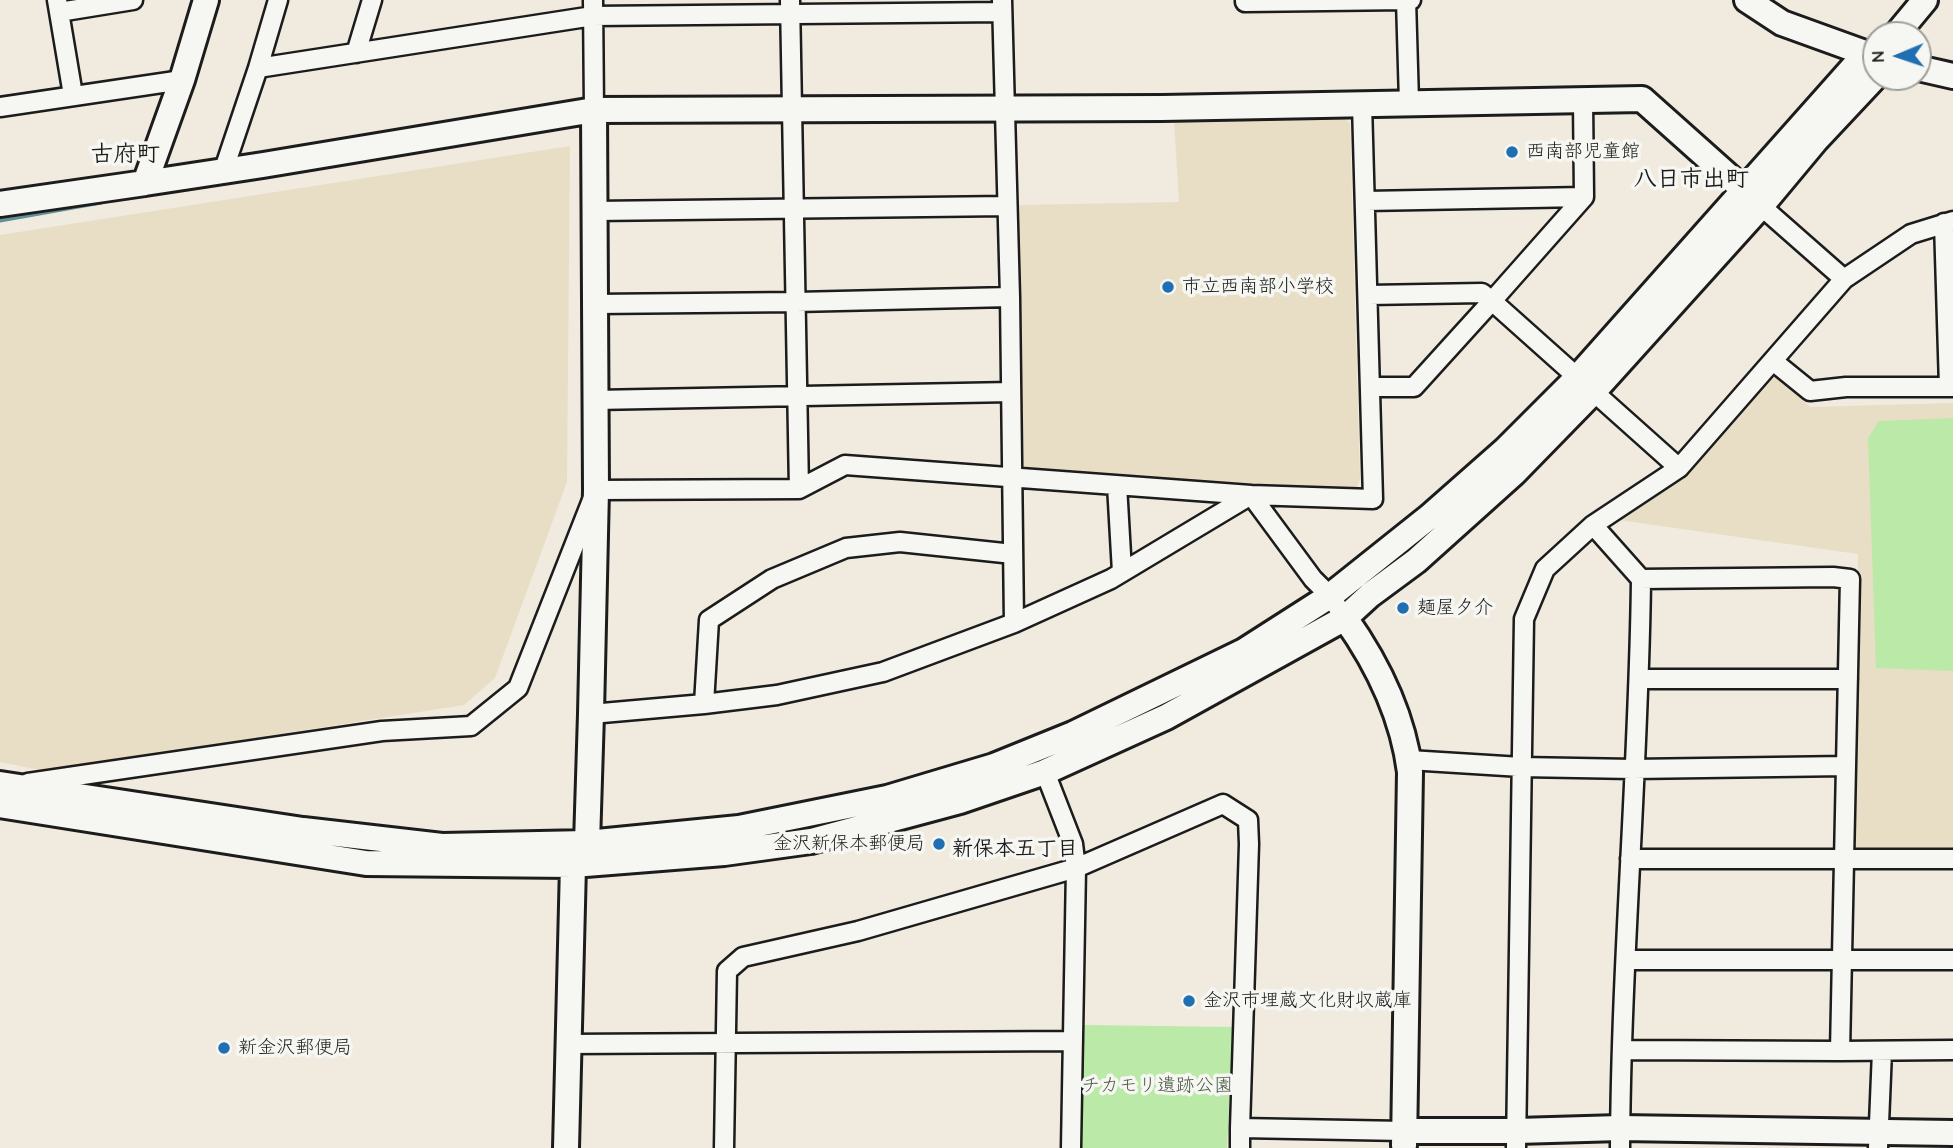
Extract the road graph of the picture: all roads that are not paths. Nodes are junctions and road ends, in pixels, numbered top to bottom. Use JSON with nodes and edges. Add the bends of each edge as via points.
{"nodes":[{"id":1,"x":133,"y":0,"type":"edge"},
{"id":2,"x":206,"y":0,"type":"edge"},
{"id":3,"x":278,"y":0,"type":"edge"},
{"id":4,"x":372,"y":0,"type":"edge"},
{"id":5,"x":1245,"y":0,"type":"edge"},
{"id":6,"x":1408,"y":0,"type":"edge"},
{"id":7,"x":1747,"y":0,"type":"edge"},
{"id":8,"x":1926,"y":0,"type":"edge"},
{"id":9,"x":58,"y":6,"type":"edge"},
{"id":10,"x":1002,"y":6,"type":"edge"},
{"id":11,"x":791,"y":7,"type":"edge"},
{"id":12,"x":593,"y":8,"type":"edge"},
{"id":13,"x":1908,"y":21,"type":"edge"},
{"id":14,"x":1862,"y":52,"type":"edge"},
{"id":15,"x":356,"y":53,"type":"junction"},
{"id":16,"x":1862,"y":66,"type":"edge"},
{"id":17,"x":258,"y":68,"type":"junction"},
{"id":18,"x":1932,"y":71,"type":"edge"},
{"id":19,"x":1953,"y":76,"type":"edge"},
{"id":20,"x":182,"y":80,"type":"junction"},
{"id":21,"x":1862,"y":91,"type":"edge"},
{"id":22,"x":73,"y":95,"type":"junction"},
{"id":23,"x":1583,"y":100,"type":"junction"},
{"id":24,"x":1409,"y":102,"type":"junction"},
{"id":25,"x":1362,"y":104,"type":"junction"},
{"id":26,"x":0,"y":107,"type":"edge"},
{"id":27,"x":1004,"y":109,"type":"junction"},
{"id":28,"x":594,"y":110,"type":"junction"},
{"id":29,"x":792,"y":110,"type":"junction"},
{"id":30,"x":223,"y":172,"type":"junction"},
{"id":31,"x":145,"y":183,"type":"junction"},
{"id":32,"x":1584,"y":197,"type":"junction"},
{"id":33,"x":1753,"y":198,"type":"junction"},
{"id":34,"x":1366,"y":201,"type":"junction"},
{"id":35,"x":0,"y":204,"type":"edge"},
{"id":36,"x":1007,"y":206,"type":"junction"},
{"id":37,"x":794,"y":207,"type":"junction"},
{"id":38,"x":594,"y":211,"type":"junction"},
{"id":39,"x":1949,"y":222,"type":"edge"},
{"id":40,"x":1844,"y":279,"type":"junction"},
{"id":41,"x":1369,"y":295,"type":"junction"},
{"id":42,"x":1010,"y":297,"type":"junction"},
{"id":43,"x":1492,"y":301,"type":"junction"},
{"id":44,"x":796,"y":302,"type":"junction"},
{"id":45,"x":595,"y":304,"type":"junction"},
{"id":46,"x":1773,"y":361,"type":"junction"},
{"id":47,"x":1586,"y":385,"type":"junction"},
{"id":48,"x":1370,"y":387,"type":"junction"},
{"id":49,"x":1951,"y":387,"type":"edge"},
{"id":50,"x":1011,"y":392,"type":"junction"},
{"id":51,"x":797,"y":396,"type":"junction"},
{"id":52,"x":595,"y":400,"type":"junction"},
{"id":53,"x":1679,"y":468,"type":"junction"},
{"id":54,"x":1012,"y":478,"type":"junction"},
{"id":55,"x":1117,"y":485,"type":"junction"},
{"id":56,"x":799,"y":489,"type":"junction"},
{"id":57,"x":596,"y":490,"type":"junction"},
{"id":58,"x":1251,"y":495,"type":"junction"},
{"id":59,"x":1593,"y":525,"type":"junction"},
{"id":60,"x":1013,"y":554,"type":"junction"},
{"id":61,"x":1122,"y":572,"type":"junction"},
{"id":62,"x":1641,"y":579,"type":"junction"},
{"id":63,"x":1330,"y":596,"type":"junction"},
{"id":64,"x":1345,"y":618,"type":"junction"},
{"id":65,"x":1014,"y":623,"type":"junction"},
{"id":66,"x":1640,"y":679,"type":"junction"},
{"id":67,"x":1848,"y":679,"type":"junction"},
{"id":68,"x":704,"y":705,"type":"junction"},
{"id":69,"x":591,"y":714,"type":"junction"},
{"id":70,"x":1409,"y":760,"type":"junction"},
{"id":71,"x":1846,"y":766,"type":"junction"},
{"id":72,"x":1521,"y":767,"type":"junction"},
{"id":73,"x":1633,"y":769,"type":"junction"},
{"id":74,"x":1045,"y":772,"type":"junction"},
{"id":75,"x":3,"y":791,"type":"edge"},
{"id":76,"x":587,"y":843,"type":"junction"},
{"id":77,"x":1844,"y":858,"type":"junction"},
{"id":78,"x":1630,"y":859,"type":"junction"},
{"id":79,"x":1953,"y":859,"type":"edge"},
{"id":80,"x":573,"y":865,"type":"junction"},
{"id":81,"x":1076,"y":868,"type":"junction"},
{"id":82,"x":1626,"y":960,"type":"junction"},
{"id":83,"x":1842,"y":960,"type":"junction"},
{"id":84,"x":1953,"y":960,"type":"edge"},
{"id":85,"x":1073,"y":1041,"type":"junction"},
{"id":86,"x":726,"y":1043,"type":"junction"},
{"id":87,"x":568,"y":1044,"type":"junction"},
{"id":88,"x":1623,"y":1050,"type":"junction"},
{"id":89,"x":1840,"y":1051,"type":"junction"},
{"id":90,"x":1882,"y":1051,"type":"junction"},
{"id":91,"x":1953,"y":1051,"type":"edge"},
{"id":92,"x":1240,"y":1128,"type":"junction"},
{"id":93,"x":1953,"y":1133,"type":"edge"},
{"id":94,"x":1620,"y":1138,"type":"edge"},
{"id":95,"x":1754,"y":1139,"type":"edge"},
{"id":96,"x":1404,"y":1140,"type":"edge"},
{"id":97,"x":1517,"y":1140,"type":"edge"},
{"id":98,"x":1878,"y":1140,"type":"edge"},
{"id":99,"x":566,"y":1148,"type":"edge"},
{"id":100,"x":724,"y":1148,"type":"edge"},
{"id":101,"x":1070,"y":1148,"type":"edge"},
{"id":102,"x":1240,"y":1148,"type":"edge"}],
"edges":[{"from":1,"to":9,"type":"street"},
{"from":2,"to":20,"type":"street"},
{"from":3,"to":17,"type":"street"},
{"from":4,"to":15,"type":"street"},
{"from":5,"to":6,"type":"street"},
{"from":6,"to":24,"type":"street"},
{"from":7,"to":14,"type":"street","via":[[1782,23]]},
{"from":8,"to":13,"type":"street"},
{"from":9,"to":22,"type":"street"},
{"from":10,"to":11,"type":"street"},
{"from":10,"to":27,"type":"street"},
{"from":11,"to":12,"type":"street"},
{"from":11,"to":29,"type":"street"},
{"from":12,"to":15,"type":"street"},
{"from":12,"to":28,"type":"street"},
{"from":15,"to":17,"type":"street"},
{"from":16,"to":33,"type":"street"},
{"from":17,"to":30,"type":"street"},
{"from":18,"to":19,"type":"street"},
{"from":20,"to":22,"type":"street"},
{"from":20,"to":31,"type":"street"},
{"from":21,"to":33,"type":"street"},
{"from":22,"to":26,"type":"street"},
{"from":23,"to":24,"type":"street"},
{"from":23,"to":32,"type":"street"},
{"from":23,"to":33,"type":"street","via":[[1642,99]]},
{"from":24,"to":25,"type":"street"},
{"from":25,"to":27,"type":"street"},
{"from":25,"to":34,"type":"street"},
{"from":27,"to":29,"type":"street"},
{"from":27,"to":36,"type":"street"},
{"from":28,"to":29,"type":"street"},
{"from":28,"to":30,"type":"street"},
{"from":28,"to":38,"type":"street"},
{"from":29,"to":37,"type":"street"},
{"from":30,"to":31,"type":"street"},
{"from":31,"to":35,"type":"street"},
{"from":32,"to":34,"type":"street"},
{"from":32,"to":43,"type":"street"},
{"from":33,"to":40,"type":"street"},
{"from":33,"to":47,"type":"street"},
{"from":34,"to":41,"type":"street"},
{"from":36,"to":37,"type":"street"},
{"from":36,"to":42,"type":"street"},
{"from":37,"to":38,"type":"street"},
{"from":37,"to":44,"type":"street"},
{"from":38,"to":45,"type":"street"},
{"from":39,"to":40,"type":"street","via":[[1910,234]]},
{"from":39,"to":49,"type":"street"},
{"from":40,"to":46,"type":"street"},
{"from":41,"to":43,"type":"street","via":[[1482,293]]},
{"from":41,"to":48,"type":"street"},
{"from":42,"to":44,"type":"street"},
{"from":42,"to":50,"type":"street"},
{"from":43,"to":47,"type":"street"},
{"from":43,"to":48,"type":"street","via":[[1414,387]]},
{"from":44,"to":45,"type":"street"},
{"from":44,"to":51,"type":"street"},
{"from":45,"to":52,"type":"street"},
{"from":46,"to":49,"type":"street","via":[[1810,391]]},
{"from":46,"to":53,"type":"street"},
{"from":47,"to":53,"type":"street"},
{"from":47,"to":63,"type":"street"},
{"from":47,"to":64,"type":"street","via":[[1514,473]]},
{"from":48,"to":58,"type":"street","via":[[1374,499]]},
{"from":50,"to":51,"type":"street"},
{"from":50,"to":54,"type":"street"},
{"from":51,"to":52,"type":"street"},
{"from":51,"to":56,"type":"street"},
{"from":52,"to":57,"type":"street"},
{"from":53,"to":59,"type":"street"},
{"from":54,"to":55,"type":"street"},
{"from":54,"to":56,"type":"street","via":[[845,465]]},
{"from":54,"to":60,"type":"street"},
{"from":55,"to":58,"type":"street"},
{"from":55,"to":61,"type":"street"},
{"from":56,"to":57,"type":"street"},
{"from":57,"to":69,"type":"street"},
{"from":57,"to":75,"type":"street","via":[[518,688],[471,726],[382,731]]},
{"from":58,"to":61,"type":"street"},
{"from":58,"to":63,"type":"street"},
{"from":59,"to":62,"type":"street"},
{"from":59,"to":72,"type":"street","via":[[1545,569],[1524,619]]},
{"from":60,"to":65,"type":"street"},
{"from":60,"to":68,"type":"street","via":[[900,542],[846,548],[772,579],[709,620]]},
{"from":61,"to":65,"type":"street"},
{"from":62,"to":66,"type":"street"},
{"from":62,"to":67,"type":"street","via":[[1850,579]]},
{"from":63,"to":64,"type":"street"},
{"from":63,"to":76,"type":"street","via":[[1244,651],[1073,734],[995,766],[887,798],[740,828]]},
{"from":64,"to":70,"type":"street","via":[[1388,692]]},
{"from":64,"to":74,"type":"street","via":[[1166,717]]},
{"from":65,"to":68,"type":"street","via":[[883,672]]},
{"from":66,"to":67,"type":"street"},
{"from":66,"to":73,"type":"street"},
{"from":67,"to":71,"type":"street"},
{"from":68,"to":69,"type":"street"},
{"from":69,"to":76,"type":"street"},
{"from":70,"to":72,"type":"street"},
{"from":70,"to":96,"type":"street"},
{"from":71,"to":73,"type":"street"},
{"from":71,"to":77,"type":"street"},
{"from":72,"to":73,"type":"street"},
{"from":72,"to":97,"type":"street"},
{"from":73,"to":78,"type":"street"},
{"from":74,"to":80,"type":"street","via":[[960,801],[811,841]]},
{"from":74,"to":81,"type":"street","via":[[1073,844]]},
{"from":75,"to":76,"type":"street","via":[[442,846]]},
{"from":75,"to":80,"type":"street","via":[[366,863]]},
{"from":76,"to":80,"type":"street"},
{"from":77,"to":78,"type":"street"},
{"from":77,"to":79,"type":"street"},
{"from":77,"to":83,"type":"street"},
{"from":78,"to":82,"type":"street"},
{"from":80,"to":87,"type":"street"},
{"from":81,"to":85,"type":"street"},
{"from":81,"to":86,"type":"street","via":[[858,931],[743,957],[727,971]]},
{"from":81,"to":92,"type":"street","via":[[1223,804],[1248,820]]},
{"from":82,"to":83,"type":"street"},
{"from":82,"to":88,"type":"street"},
{"from":83,"to":84,"type":"street"},
{"from":83,"to":89,"type":"street"},
{"from":85,"to":86,"type":"street"},
{"from":85,"to":101,"type":"street"},
{"from":86,"to":87,"type":"street"},
{"from":86,"to":100,"type":"street"},
{"from":87,"to":99,"type":"street"},
{"from":88,"to":89,"type":"street"},
{"from":88,"to":94,"type":"street"},
{"from":89,"to":90,"type":"street"},
{"from":90,"to":91,"type":"street"},
{"from":90,"to":98,"type":"street"},
{"from":92,"to":96,"type":"street"},
{"from":92,"to":102,"type":"street"},
{"from":93,"to":98,"type":"street"},
{"from":94,"to":95,"type":"street"},
{"from":94,"to":97,"type":"street"},
{"from":95,"to":98,"type":"street"},
{"from":96,"to":97,"type":"street"}]}
